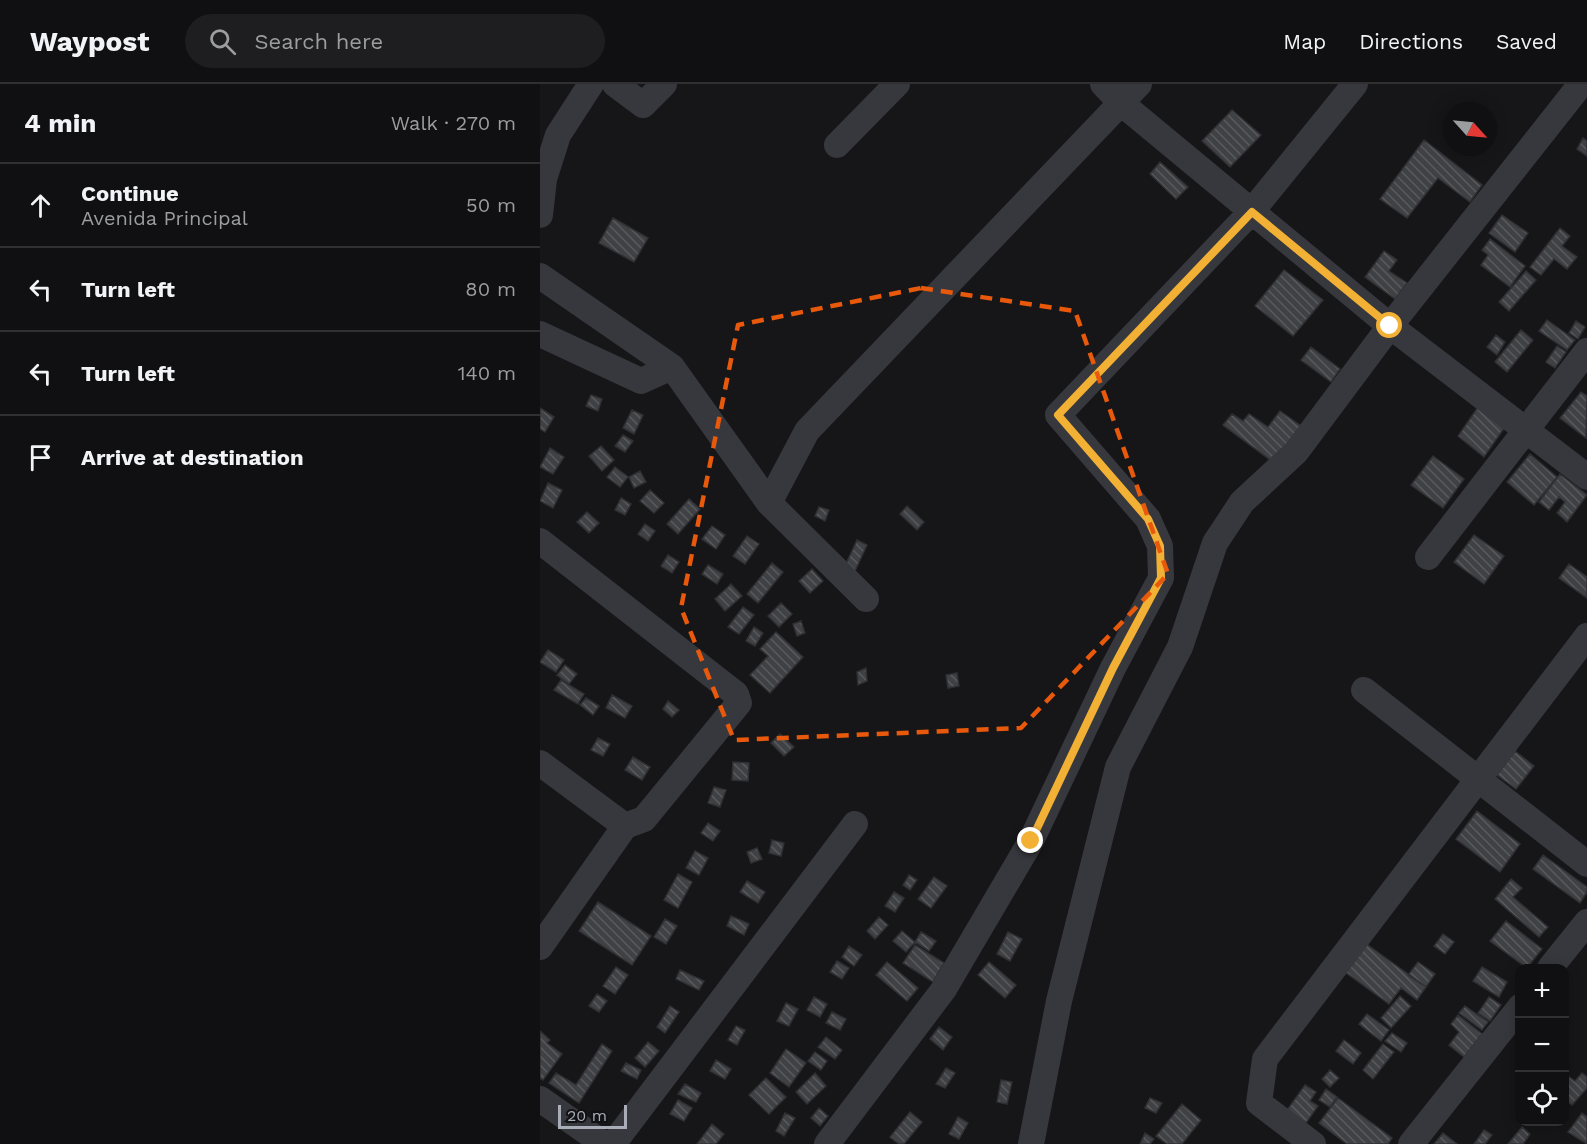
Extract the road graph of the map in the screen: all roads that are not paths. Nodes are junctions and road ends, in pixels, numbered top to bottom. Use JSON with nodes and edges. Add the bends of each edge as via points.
{"nodes":[{"id":1,"x":591,"y":84,"type":"edge"},
{"id":2,"x":615,"y":84,"type":"edge"},
{"id":3,"x":664,"y":84,"type":"edge"},
{"id":4,"x":897,"y":84,"type":"edge"},
{"id":5,"x":1103,"y":84,"type":"edge"},
{"id":6,"x":1139,"y":84,"type":"edge"},
{"id":7,"x":1355,"y":84,"type":"edge"},
{"id":8,"x":1581,"y":84,"type":"edge"},
{"id":9,"x":1121,"y":103,"type":"junction"},
{"id":10,"x":837,"y":145,"type":"dead end"},
{"id":11,"x":1252,"y":212,"type":"junction"},
{"id":12,"x":540,"y":215,"type":"edge"},
{"id":13,"x":540,"y":276,"type":"edge"},
{"id":14,"x":1390,"y":326,"type":"junction"},
{"id":15,"x":540,"y":334,"type":"edge"},
{"id":16,"x":1587,"y":351,"type":"edge"},
{"id":17,"x":672,"y":367,"type":"junction"},
{"id":18,"x":1526,"y":428,"type":"junction"},
{"id":19,"x":1587,"y":477,"type":"edge"},
{"id":20,"x":769,"y":503,"type":"junction"},
{"id":21,"x":540,"y":541,"type":"edge"},
{"id":22,"x":1428,"y":557,"type":"dead end"},
{"id":23,"x":866,"y":599,"type":"dead end"},
{"id":24,"x":1587,"y":636,"type":"edge"},
{"id":25,"x":1364,"y":690,"type":"dead end"},
{"id":26,"x":540,"y":763,"type":"edge"},
{"id":27,"x":1476,"y":780,"type":"junction"},
{"id":28,"x":855,"y":824,"type":"dead end"},
{"id":29,"x":625,"y":826,"type":"junction"},
{"id":30,"x":1587,"y":864,"type":"edge"},
{"id":31,"x":1587,"y":922,"type":"edge"},
{"id":32,"x":540,"y":947,"type":"edge"},
{"id":33,"x":1554,"y":964,"type":"edge"},
{"id":34,"x":1515,"y":1013,"type":"edge"},
{"id":35,"x":540,"y":1099,"type":"edge"},
{"id":36,"x":600,"y":1142,"type":"edge"},
{"id":37,"x":827,"y":1144,"type":"edge"},
{"id":38,"x":1031,"y":1144,"type":"edge"},
{"id":39,"x":1313,"y":1144,"type":"edge"},
{"id":40,"x":1411,"y":1144,"type":"edge"}],
"edges":[{"from":1,"to":12,"type":"street","via":[[558,135],[544,179]]},
{"from":2,"to":3,"type":"street","via":[[643,105]]},
{"from":4,"to":10,"type":"street"},
{"from":5,"to":9,"type":"street"},
{"from":6,"to":9,"type":"street"},
{"from":7,"to":11,"type":"street"},
{"from":8,"to":14,"type":"street"},
{"from":9,"to":11,"type":"street"},
{"from":9,"to":20,"type":"street","via":[[807,431]]},
{"from":11,"to":14,"type":"street"},
{"from":11,"to":37,"type":"street","via":[[1058,415],[1148,519],[1160,546],[1161,578],[1113,668],[1031,841],[944,989]]},
{"from":13,"to":17,"type":"street"},
{"from":14,"to":18,"type":"street"},
{"from":14,"to":38,"type":"street","via":[[1296,452],[1242,502],[1215,543],[1180,647],[1118,767],[1059,1001]]},
{"from":15,"to":17,"type":"street","via":[[641,381]]},
{"from":16,"to":18,"type":"street"},
{"from":17,"to":20,"type":"street"},
{"from":18,"to":19,"type":"street"},
{"from":18,"to":22,"type":"street"},
{"from":20,"to":23,"type":"street"},
{"from":21,"to":29,"type":"street","via":[[736,694],[739,703],[644,819]]},
{"from":24,"to":27,"type":"street"},
{"from":25,"to":27,"type":"street"},
{"from":26,"to":29,"type":"street"},
{"from":27,"to":30,"type":"street"},
{"from":27,"to":39,"type":"street","via":[[1265,1059],[1258,1102]]},
{"from":28,"to":36,"type":"street"},
{"from":29,"to":32,"type":"street"},
{"from":31,"to":33,"type":"street"},
{"from":34,"to":40,"type":"street"},
{"from":35,"to":36,"type":"street"}]}
